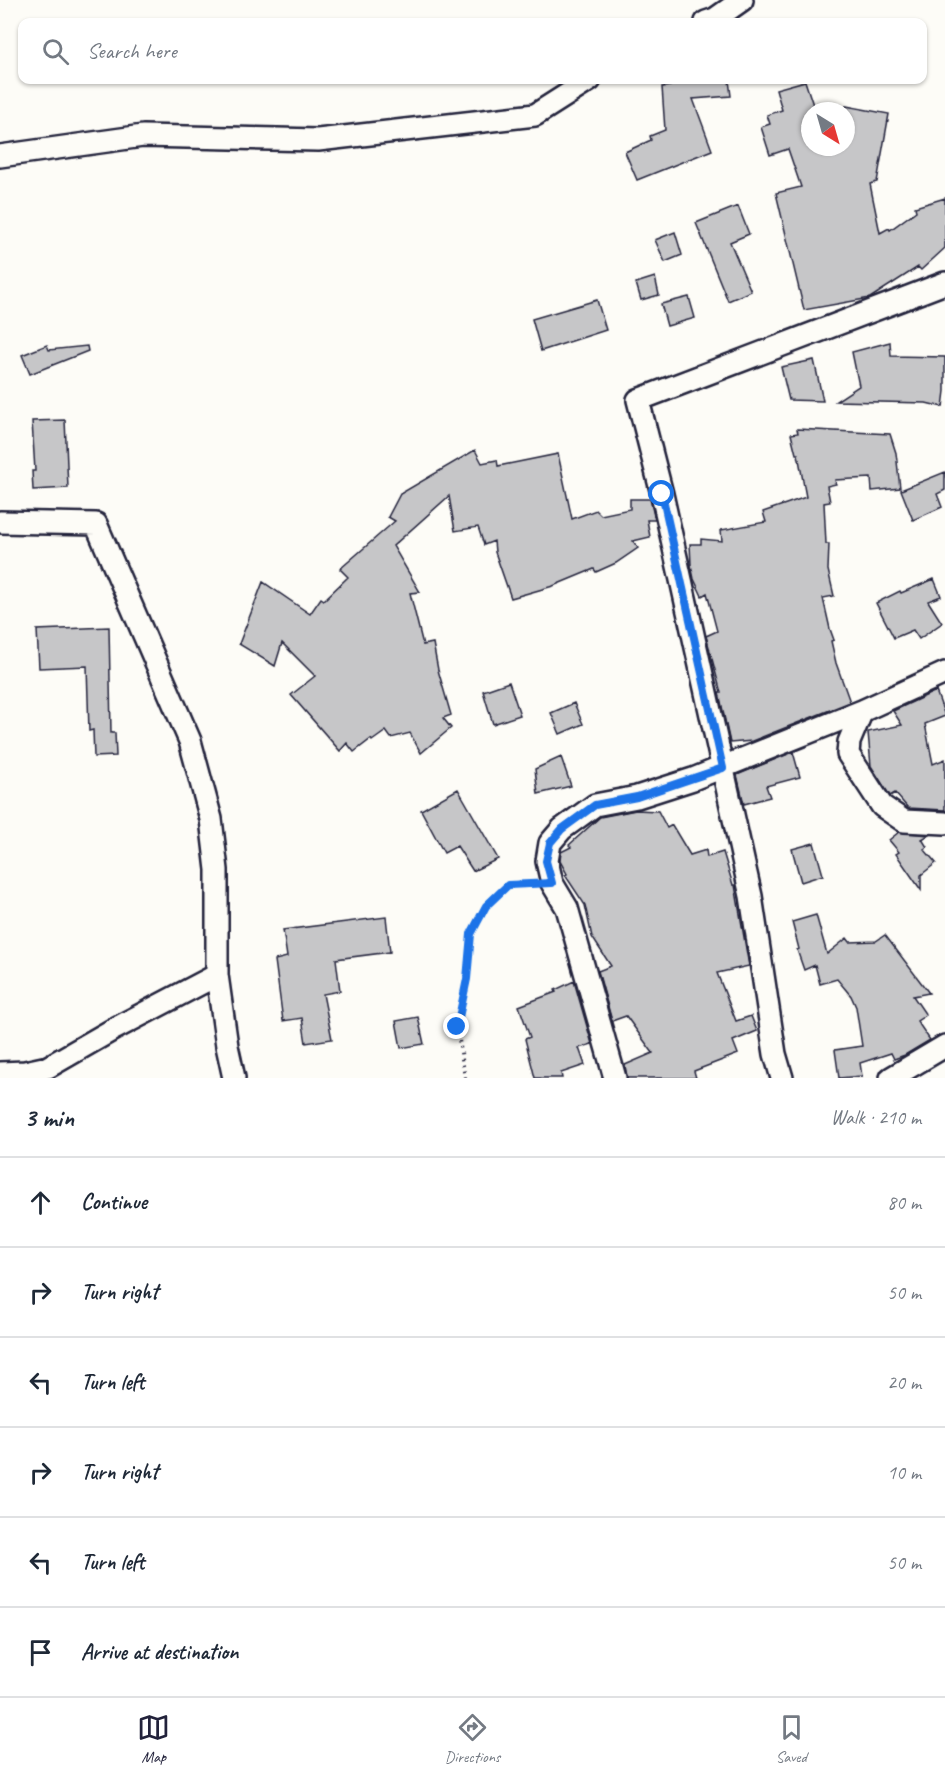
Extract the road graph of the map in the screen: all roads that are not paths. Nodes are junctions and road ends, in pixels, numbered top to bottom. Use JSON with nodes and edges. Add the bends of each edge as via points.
{"nodes":[{"id":1,"x":742,"y":0,"type":"edge"},
{"id":2,"x":716,"y":18,"type":"edge"},
{"id":3,"x":584,"y":84,"type":"edge"},
{"id":4,"x":0,"y":156,"type":"edge"},
{"id":5,"x":945,"y":283,"type":"edge"},
{"id":6,"x":0,"y":522,"type":"edge"},
{"id":7,"x":945,"y":673,"type":"edge"},
{"id":8,"x":862,"y":711,"type":"junction"},
{"id":9,"x":723,"y":768,"type":"junction"},
{"id":10,"x":945,"y":823,"type":"edge"},
{"id":11,"x":217,"y":975,"type":"junction"},
{"id":12,"x":945,"y":1046,"type":"edge"},
{"id":13,"x":0,"y":1073,"type":"edge"},
{"id":14,"x":234,"y":1078,"type":"edge"},
{"id":15,"x":615,"y":1078,"type":"edge"},
{"id":16,"x":782,"y":1078,"type":"edge"},
{"id":17,"x":891,"y":1078,"type":"edge"}],
"edges":[{"from":1,"to":2,"type":"street"},
{"from":3,"to":4,"type":"street","via":[[535,115],[318,140],[143,136]]},
{"from":5,"to":9,"type":"street","via":[[638,400]]},
{"from":6,"to":11,"type":"street","via":[[96,524],[190,741],[211,819],[217,870]]},
{"from":7,"to":8,"type":"street"},
{"from":8,"to":9,"type":"street"},
{"from":8,"to":10,"type":"street","via":[[848,754],[882,806],[904,821]]},
{"from":9,"to":15,"type":"street","via":[[637,797],[595,805],[550,843],[546,861],[552,883],[567,908]]},
{"from":9,"to":16,"type":"street","via":[[751,896]]},
{"from":11,"to":13,"type":"street","via":[[48,1067]]},
{"from":11,"to":14,"type":"street"},
{"from":12,"to":17,"type":"street"}]}
